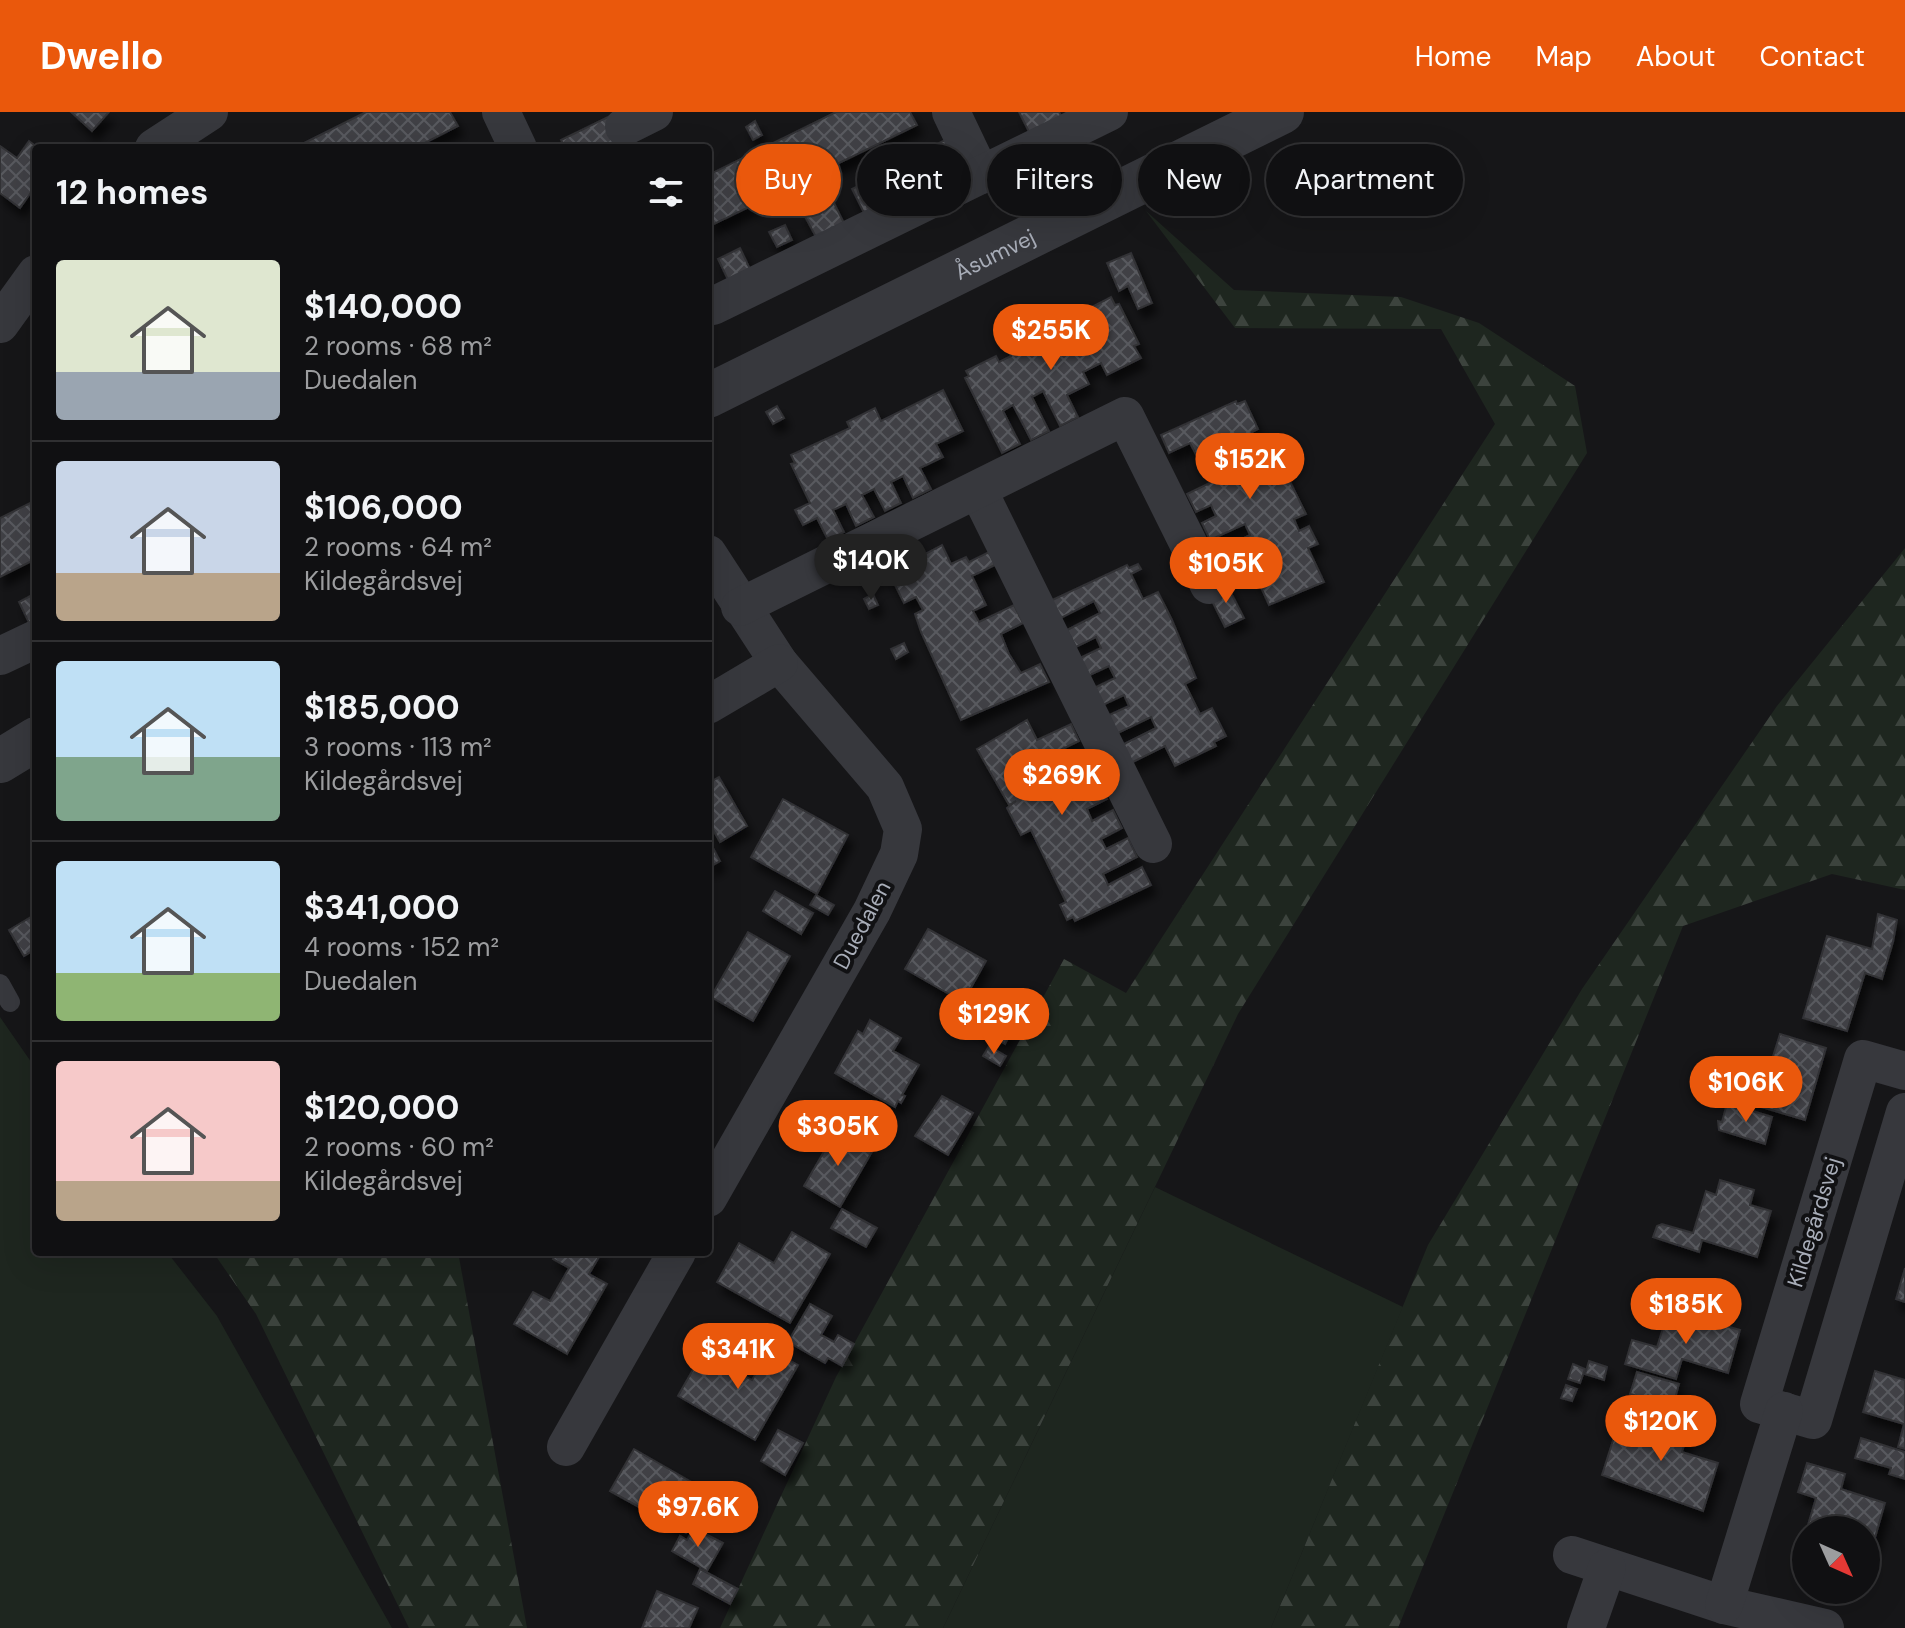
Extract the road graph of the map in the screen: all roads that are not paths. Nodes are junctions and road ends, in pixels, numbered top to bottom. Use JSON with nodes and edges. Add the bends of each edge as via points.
{"nodes":[{"id":1,"x":209,"y":112,"type":"edge"},
{"id":2,"x":501,"y":112,"type":"edge"},
{"id":3,"x":951,"y":112,"type":"edge"},
{"id":4,"x":1109,"y":112,"type":"edge"},
{"id":5,"x":1282,"y":112,"type":"edge"},
{"id":6,"x":160,"y":144,"type":"edge"},
{"id":7,"x":516,"y":144,"type":"edge"},
{"id":8,"x":981,"y":175,"type":"junction"},
{"id":9,"x":32,"y":280,"type":"edge"},
{"id":10,"x":713,"y":306,"type":"dead end"},
{"id":11,"x":0,"y":324,"type":"edge"},
{"id":12,"x":712,"y":394,"type":"edge"},
{"id":13,"x":978,"y":490,"type":"junction"},
{"id":14,"x":712,"y":561,"type":"edge"},
{"id":15,"x":1209,"y":585,"type":"dead end"},
{"id":16,"x":740,"y":607,"type":"junction"},
{"id":17,"x":32,"y":641,"type":"edge"},
{"id":18,"x":0,"y":656,"type":"edge"},
{"id":19,"x":779,"y":663,"type":"junction"},
{"id":20,"x":712,"y":703,"type":"edge"},
{"id":21,"x":32,"y":741,"type":"edge"},
{"id":22,"x":0,"y":761,"type":"edge"},
{"id":23,"x":1153,"y":844,"type":"dead end"},
{"id":24,"x":1905,"y":1071,"type":"edge"},
{"id":25,"x":1905,"y":1112,"type":"edge"},
{"id":26,"x":712,"y":1191,"type":"edge"},
{"id":27,"x":675,"y":1256,"type":"edge"},
{"id":28,"x":1784,"y":1411,"type":"junction"},
{"id":29,"x":566,"y":1447,"type":"dead end"},
{"id":30,"x":1572,"y":1555,"type":"dead end"},
{"id":31,"x":1607,"y":1568,"type":"junction"},
{"id":32,"x":1724,"y":1605,"type":"junction"},
{"id":33,"x":1586,"y":1628,"type":"edge"},
{"id":34,"x":1825,"y":1628,"type":"edge"}],
"edges":[{"from":1,"to":6,"type":"street"},
{"from":2,"to":7,"type":"street"},
{"from":3,"to":8,"type":"street"},
{"from":4,"to":8,"type":"street"},
{"from":5,"to":12,"type":"street","name":"Åsumvej"},
{"from":8,"to":10,"type":"street"},
{"from":9,"to":11,"type":"street"},
{"from":13,"to":15,"type":"street","via":[[1125,416]]},
{"from":13,"to":16,"type":"street"},
{"from":13,"to":23,"type":"street"},
{"from":14,"to":16,"type":"street","name":"Duedalen"},
{"from":16,"to":19,"type":"street","name":"Duedalen"},
{"from":17,"to":18,"type":"street"},
{"from":19,"to":20,"type":"street"},
{"from":19,"to":26,"type":"street","name":"Duedalen","via":[[885,787],[903,829],[899,854],[872,911]]},
{"from":21,"to":22,"type":"street"},
{"from":24,"to":28,"type":"street","name":"Kildegårdsvej","via":[[1863,1059],[1759,1404]]},
{"from":25,"to":28,"type":"street","via":[[1813,1420]]},
{"from":27,"to":29,"type":"street"},
{"from":28,"to":32,"type":"street"},
{"from":30,"to":31,"type":"street"},
{"from":31,"to":32,"type":"street"},
{"from":31,"to":33,"type":"street"},
{"from":32,"to":34,"type":"street"}]}
